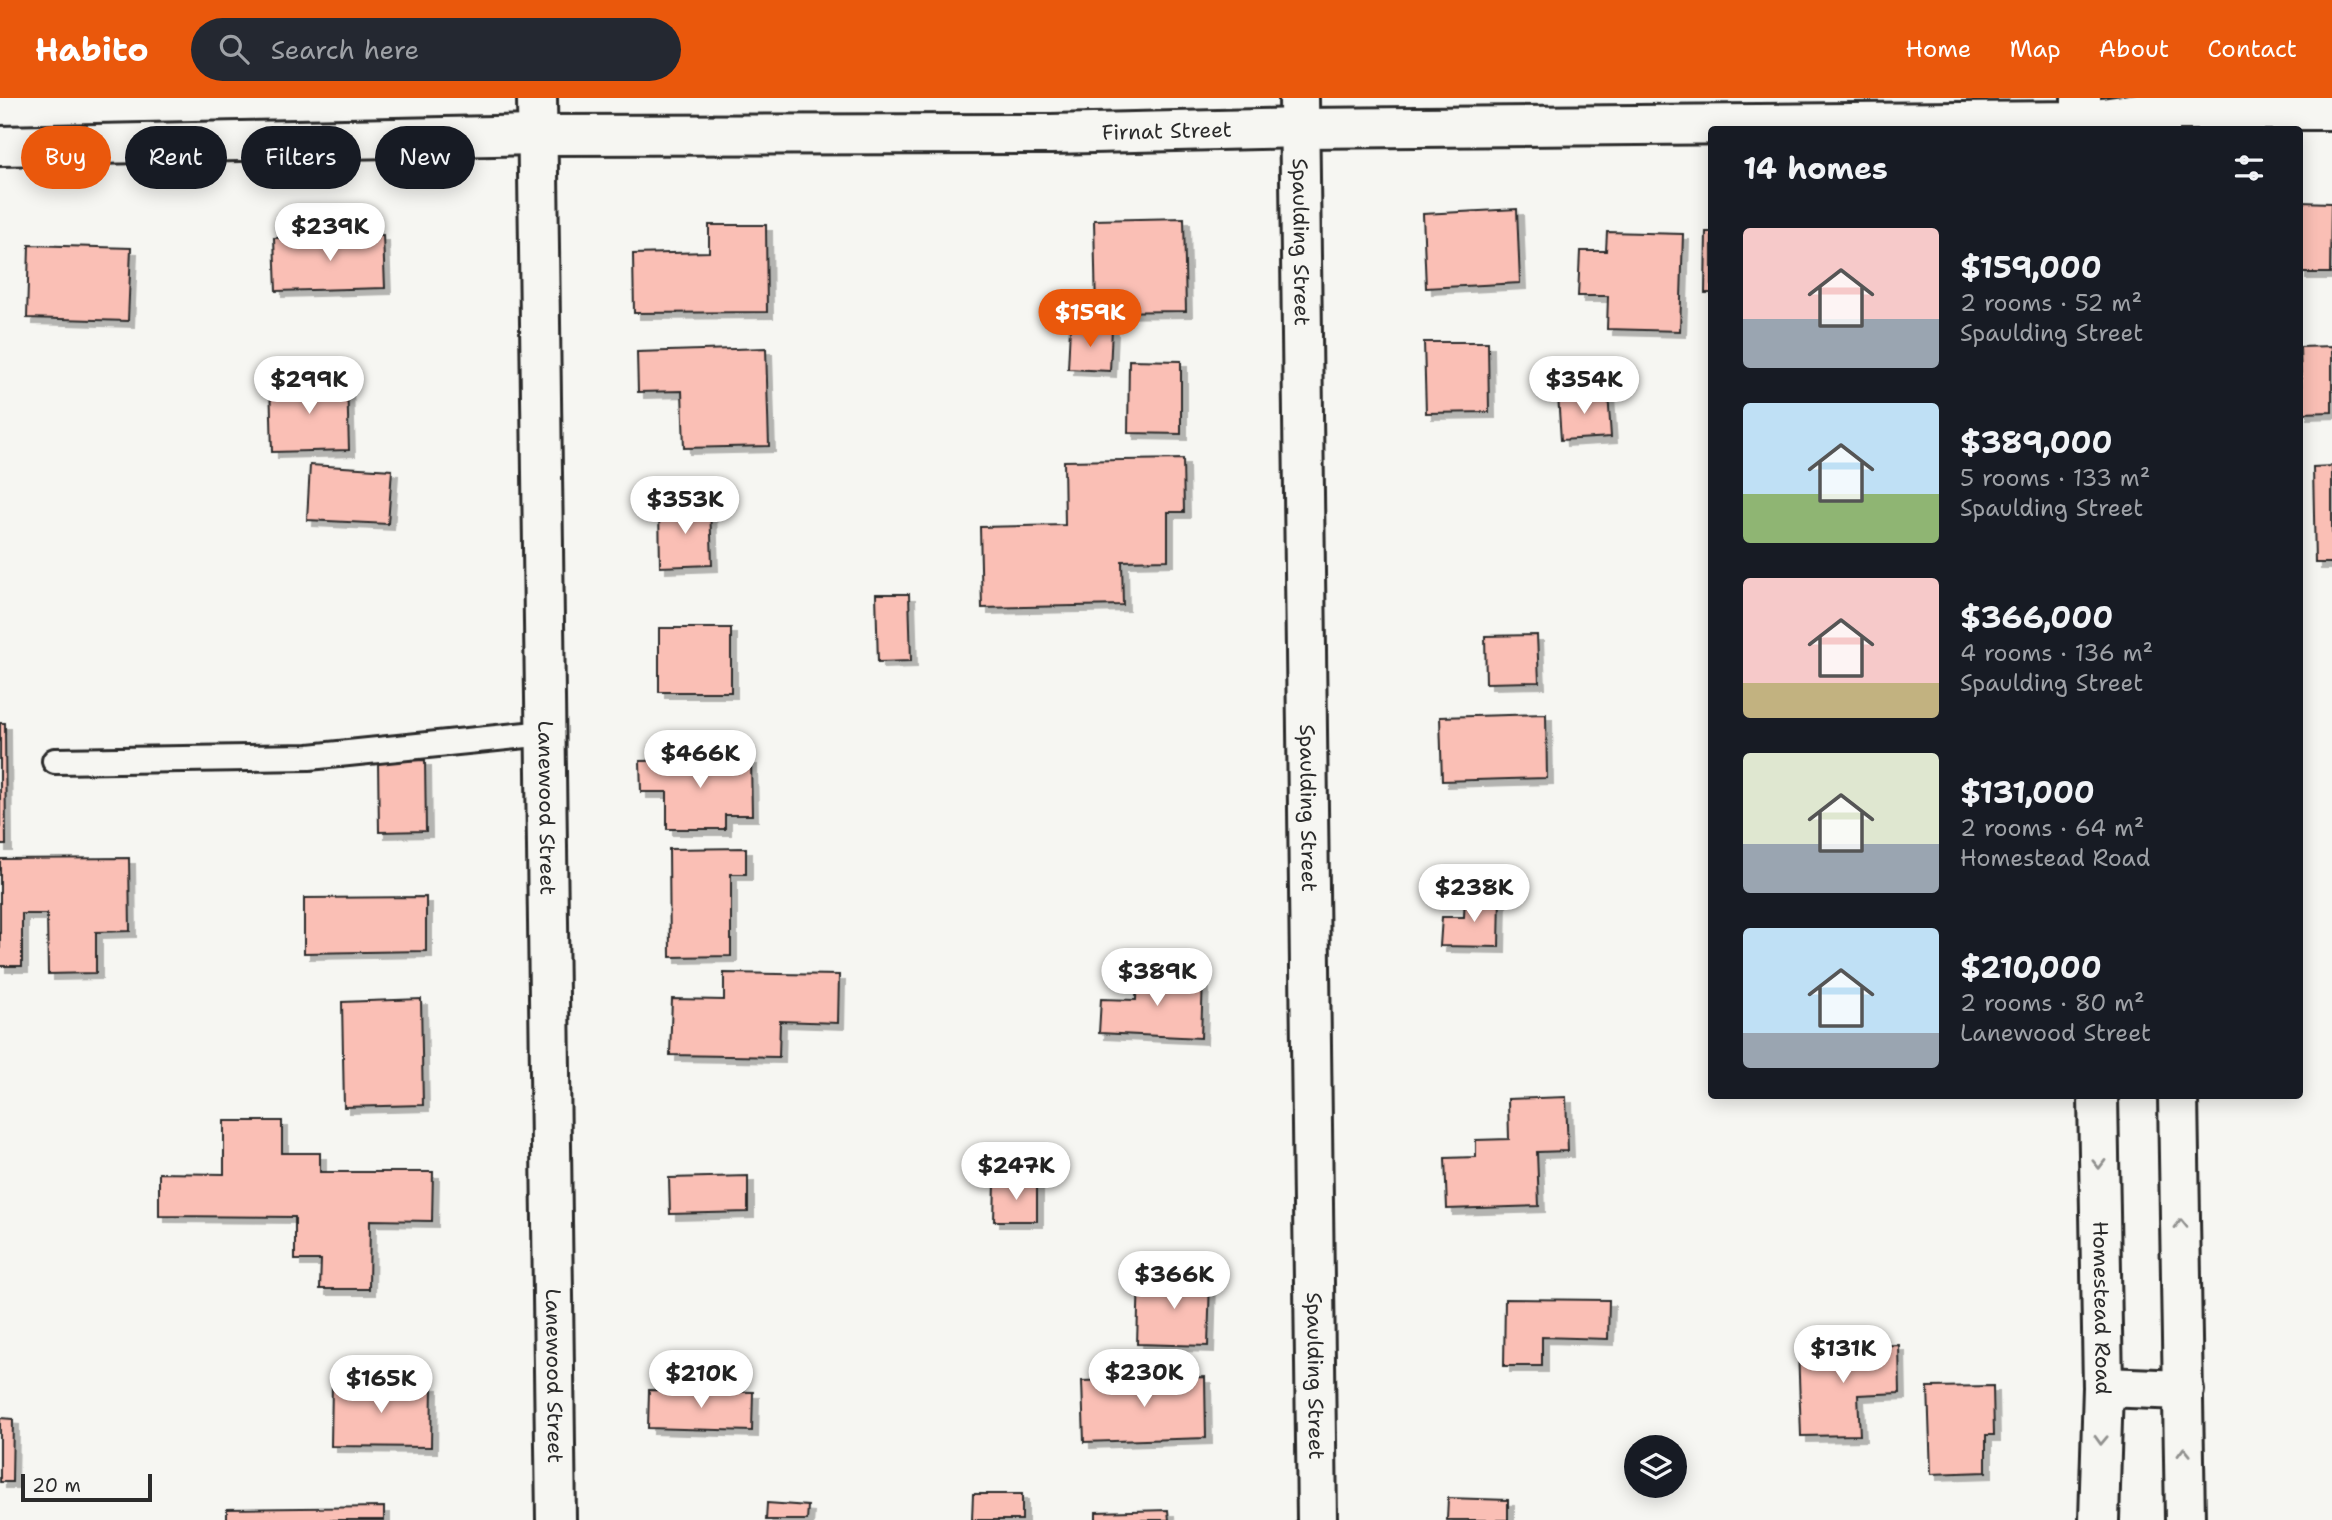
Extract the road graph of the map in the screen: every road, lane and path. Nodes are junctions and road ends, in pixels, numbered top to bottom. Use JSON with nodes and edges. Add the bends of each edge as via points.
{"nodes":[{"id":1,"x":2332,"y":110,"type":"edge"},
{"id":2,"x":1299,"y":113,"type":"edge"},
{"id":3,"x":2160,"y":113,"type":"edge"},
{"id":4,"x":2081,"y":116,"type":"edge"},
{"id":5,"x":537,"y":117,"type":"edge"},
{"id":6,"x":0,"y":146,"type":"edge"},
{"id":7,"x":546,"y":733,"type":"junction"},
{"id":8,"x":55,"y":761,"type":"dead end"},
{"id":9,"x":2098,"y":1099,"type":"edge"},
{"id":10,"x":2178,"y":1099,"type":"edge"},
{"id":11,"x":2103,"y":1387,"type":"junction"},
{"id":12,"x":2183,"y":1390,"type":"junction"},
{"id":13,"x":556,"y":1520,"type":"edge"},
{"id":14,"x":1317,"y":1520,"type":"edge"},
{"id":15,"x":2099,"y":1520,"type":"edge"},
{"id":16,"x":2185,"y":1520,"type":"edge"}],
"edges":[{"from":1,"to":3,"type":"street","name":"Firnat Street"},
{"from":2,"to":4,"type":"street","name":"Firnat Street"},
{"from":2,"to":5,"type":"street","name":"Firnat Street","via":[[1051,134]]},
{"from":2,"to":14,"type":"street","name":"Spaulding Street"},
{"from":3,"to":4,"type":"street","name":"Firnat Street"},
{"from":5,"to":6,"type":"street","name":"Firnat Street"},
{"from":5,"to":7,"type":"street","name":"Lanewood Street"},
{"from":7,"to":8,"type":"lane","via":[[309,757]]},
{"from":7,"to":13,"type":"street","name":"Lanewood Street"},
{"from":9,"to":11,"type":"street","name":"Homestead Road","one_way":true},
{"from":12,"to":10,"type":"street","one_way":true},
{"from":11,"to":12,"type":"street"},
{"from":11,"to":15,"type":"street","name":"Homestead Road","one_way":true},
{"from":16,"to":12,"type":"street","one_way":true}]}
